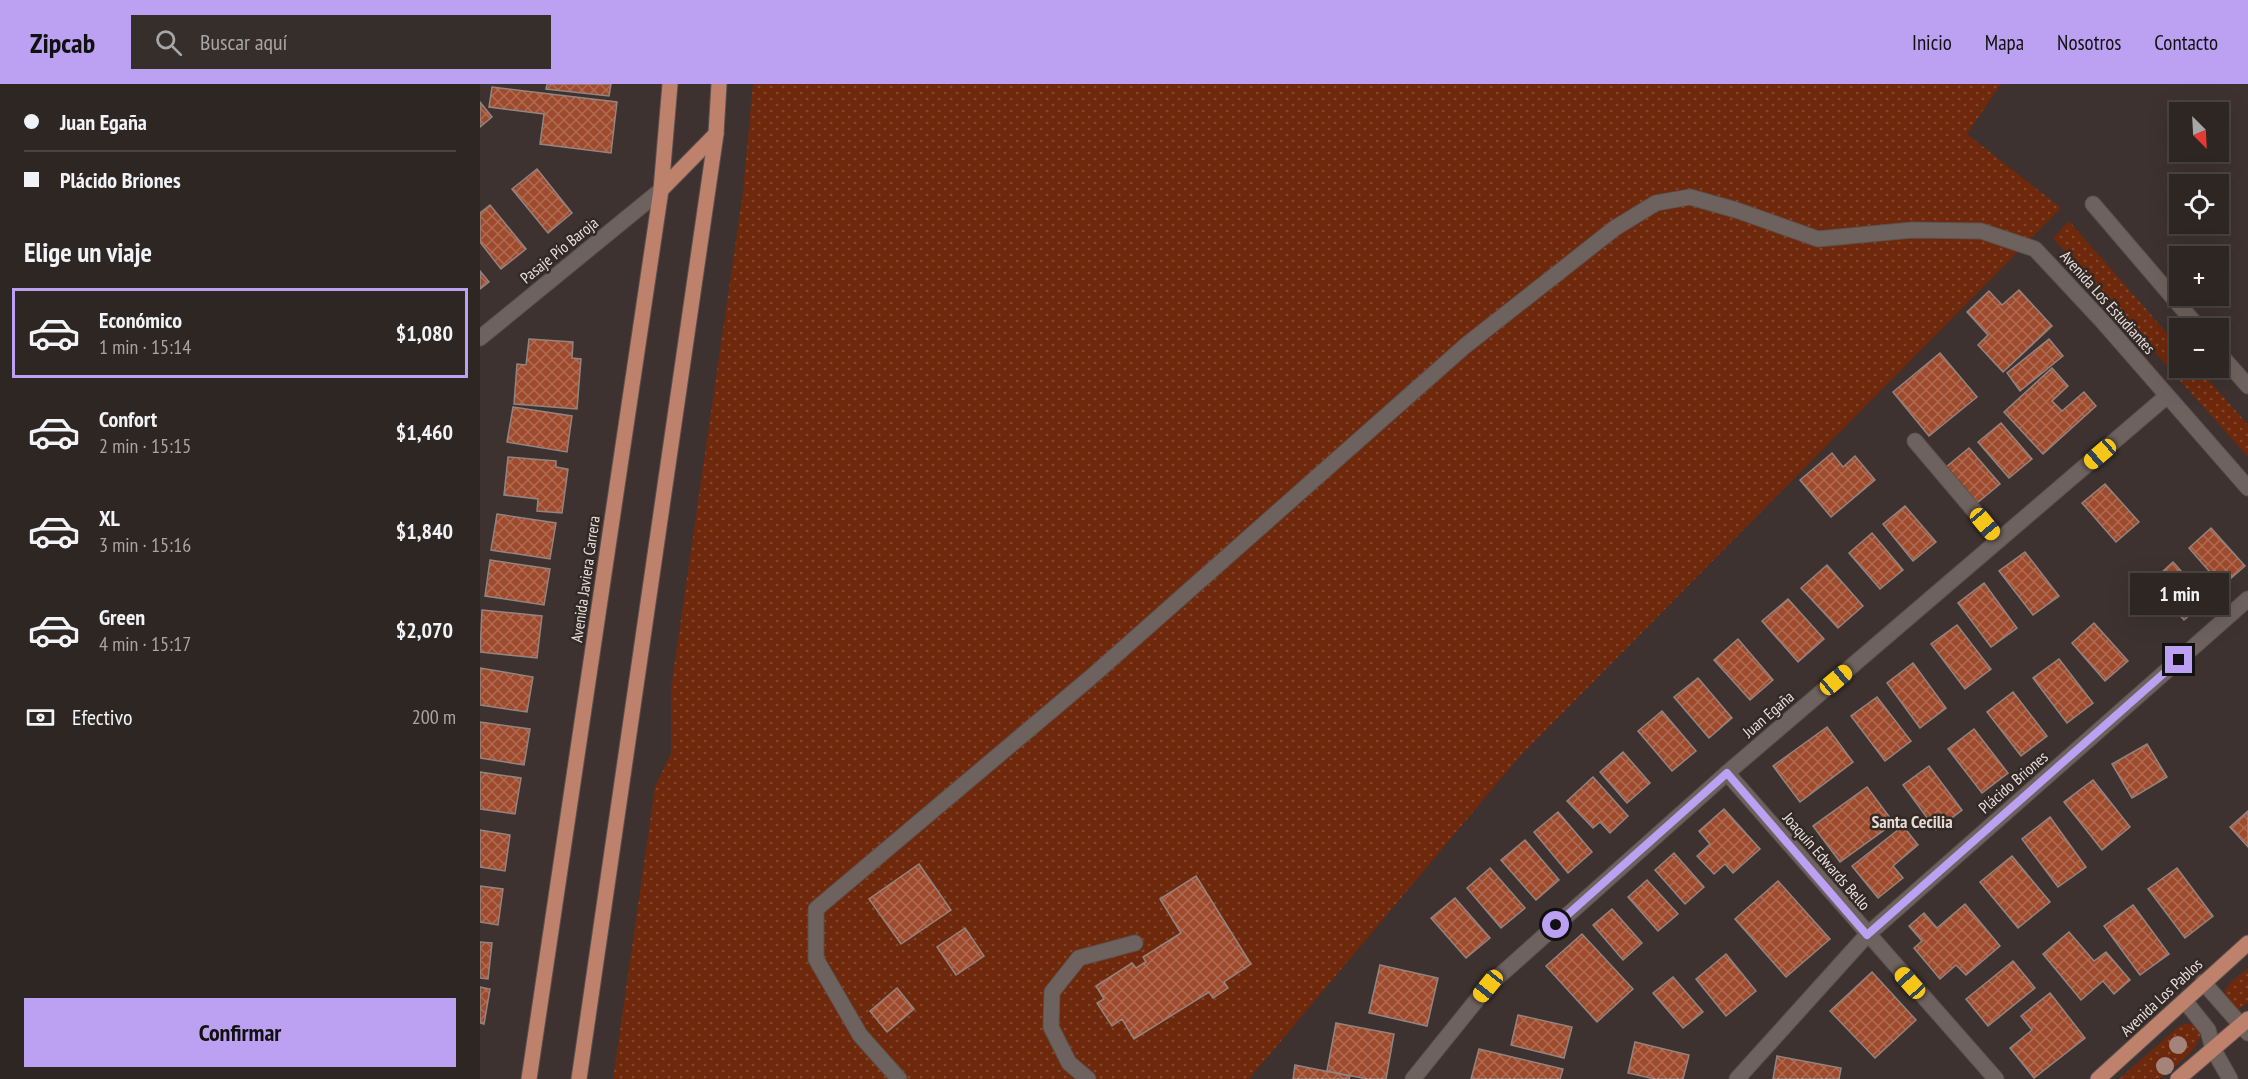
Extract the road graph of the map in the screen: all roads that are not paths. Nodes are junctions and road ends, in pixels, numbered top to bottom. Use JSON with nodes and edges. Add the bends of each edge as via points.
{"nodes":[{"id":1,"x":670,"y":84,"type":"edge"},
{"id":2,"x":719,"y":84,"type":"edge"},
{"id":3,"x":716,"y":134,"type":"junction"},
{"id":4,"x":661,"y":190,"type":"junction"},
{"id":5,"x":2093,"y":204,"type":"dead end"},
{"id":6,"x":2190,"y":318,"type":"edge"},
{"id":7,"x":480,"y":338,"type":"edge"},
{"id":8,"x":2229,"y":364,"type":"edge"},
{"id":9,"x":2248,"y":386,"type":"edge"},
{"id":10,"x":2167,"y":396,"type":"junction"},
{"id":11,"x":1915,"y":441,"type":"dead end"},
{"id":12,"x":2248,"y":488,"type":"edge"},
{"id":13,"x":1999,"y":540,"type":"junction"},
{"id":14,"x":2248,"y":599,"type":"edge"},
{"id":15,"x":1727,"y":773,"type":"junction"},
{"id":16,"x":1867,"y":935,"type":"junction"},
{"id":17,"x":1135,"y":943,"type":"dead end"},
{"id":18,"x":2248,"y":943,"type":"edge"},
{"id":19,"x":2203,"y":982,"type":"junction"},
{"id":20,"x":2185,"y":1001,"type":"junction"},
{"id":21,"x":2246,"y":1026,"type":"edge"},
{"id":22,"x":2213,"y":1049,"type":"junction"},
{"id":23,"x":529,"y":1079,"type":"edge"},
{"id":24,"x":579,"y":1079,"type":"edge"},
{"id":25,"x":899,"y":1079,"type":"edge"},
{"id":26,"x":1088,"y":1079,"type":"edge"},
{"id":27,"x":1413,"y":1079,"type":"edge"},
{"id":28,"x":1737,"y":1079,"type":"edge"},
{"id":29,"x":1996,"y":1079,"type":"edge"},
{"id":30,"x":2098,"y":1079,"type":"edge"},
{"id":31,"x":2178,"y":1079,"type":"edge"},
{"id":32,"x":2230,"y":1079,"type":"edge"}],
"edges":[{"from":1,"to":4,"type":"main road","name":"Avenida Javiera Carrera"},
{"from":2,"to":3,"type":"main road"},
{"from":3,"to":4,"type":"main road"},
{"from":3,"to":24,"type":"main road"},
{"from":4,"to":7,"type":"street","name":"Pasaje Pío Baroja"},
{"from":4,"to":23,"type":"main road","name":"Avenida Javiera Carrera"},
{"from":5,"to":6,"type":"street"},
{"from":8,"to":9,"type":"street"},
{"from":10,"to":12,"type":"street","name":"Avenida Los Estudiantes"},
{"from":10,"to":13,"type":"street","name":"Juan Egaña"},
{"from":10,"to":25,"type":"street","name":"Avenida Los Estudiantes","via":[[2035,249],[1982,231],[1912,230],[1818,239],[1690,197],[1656,203],[1615,228],[1465,346],[1090,678],[816,909],[816,959],[861,1035]]},
{"from":11,"to":13,"type":"street"},
{"from":13,"to":15,"type":"street","name":"Juan Egaña"},
{"from":14,"to":16,"type":"street","name":"Plácido Briones"},
{"from":15,"to":16,"type":"street","name":"Joaquín Edwards Bello"},
{"from":15,"to":27,"type":"street","name":"Juan Egaña","via":[[1488,986]]},
{"from":16,"to":28,"type":"street","name":"Plácido Briones"},
{"from":16,"to":29,"type":"street","name":"Joaquín Edwards Bello"},
{"from":17,"to":26,"type":"street","via":[[1078,958],[1052,992],[1051,1027],[1069,1063]]},
{"from":18,"to":19,"type":"main road","name":"Avenida Los Pablos"},
{"from":19,"to":20,"type":"main road","name":"Avenida Los Pablos"},
{"from":19,"to":21,"type":"street"},
{"from":20,"to":22,"type":"street","via":[[2208,1030]]},
{"from":20,"to":30,"type":"main road","name":"Avenida Los Pablos"},
{"from":21,"to":22,"type":"main road"},
{"from":22,"to":31,"type":"main road"},
{"from":22,"to":32,"type":"street"}]}
